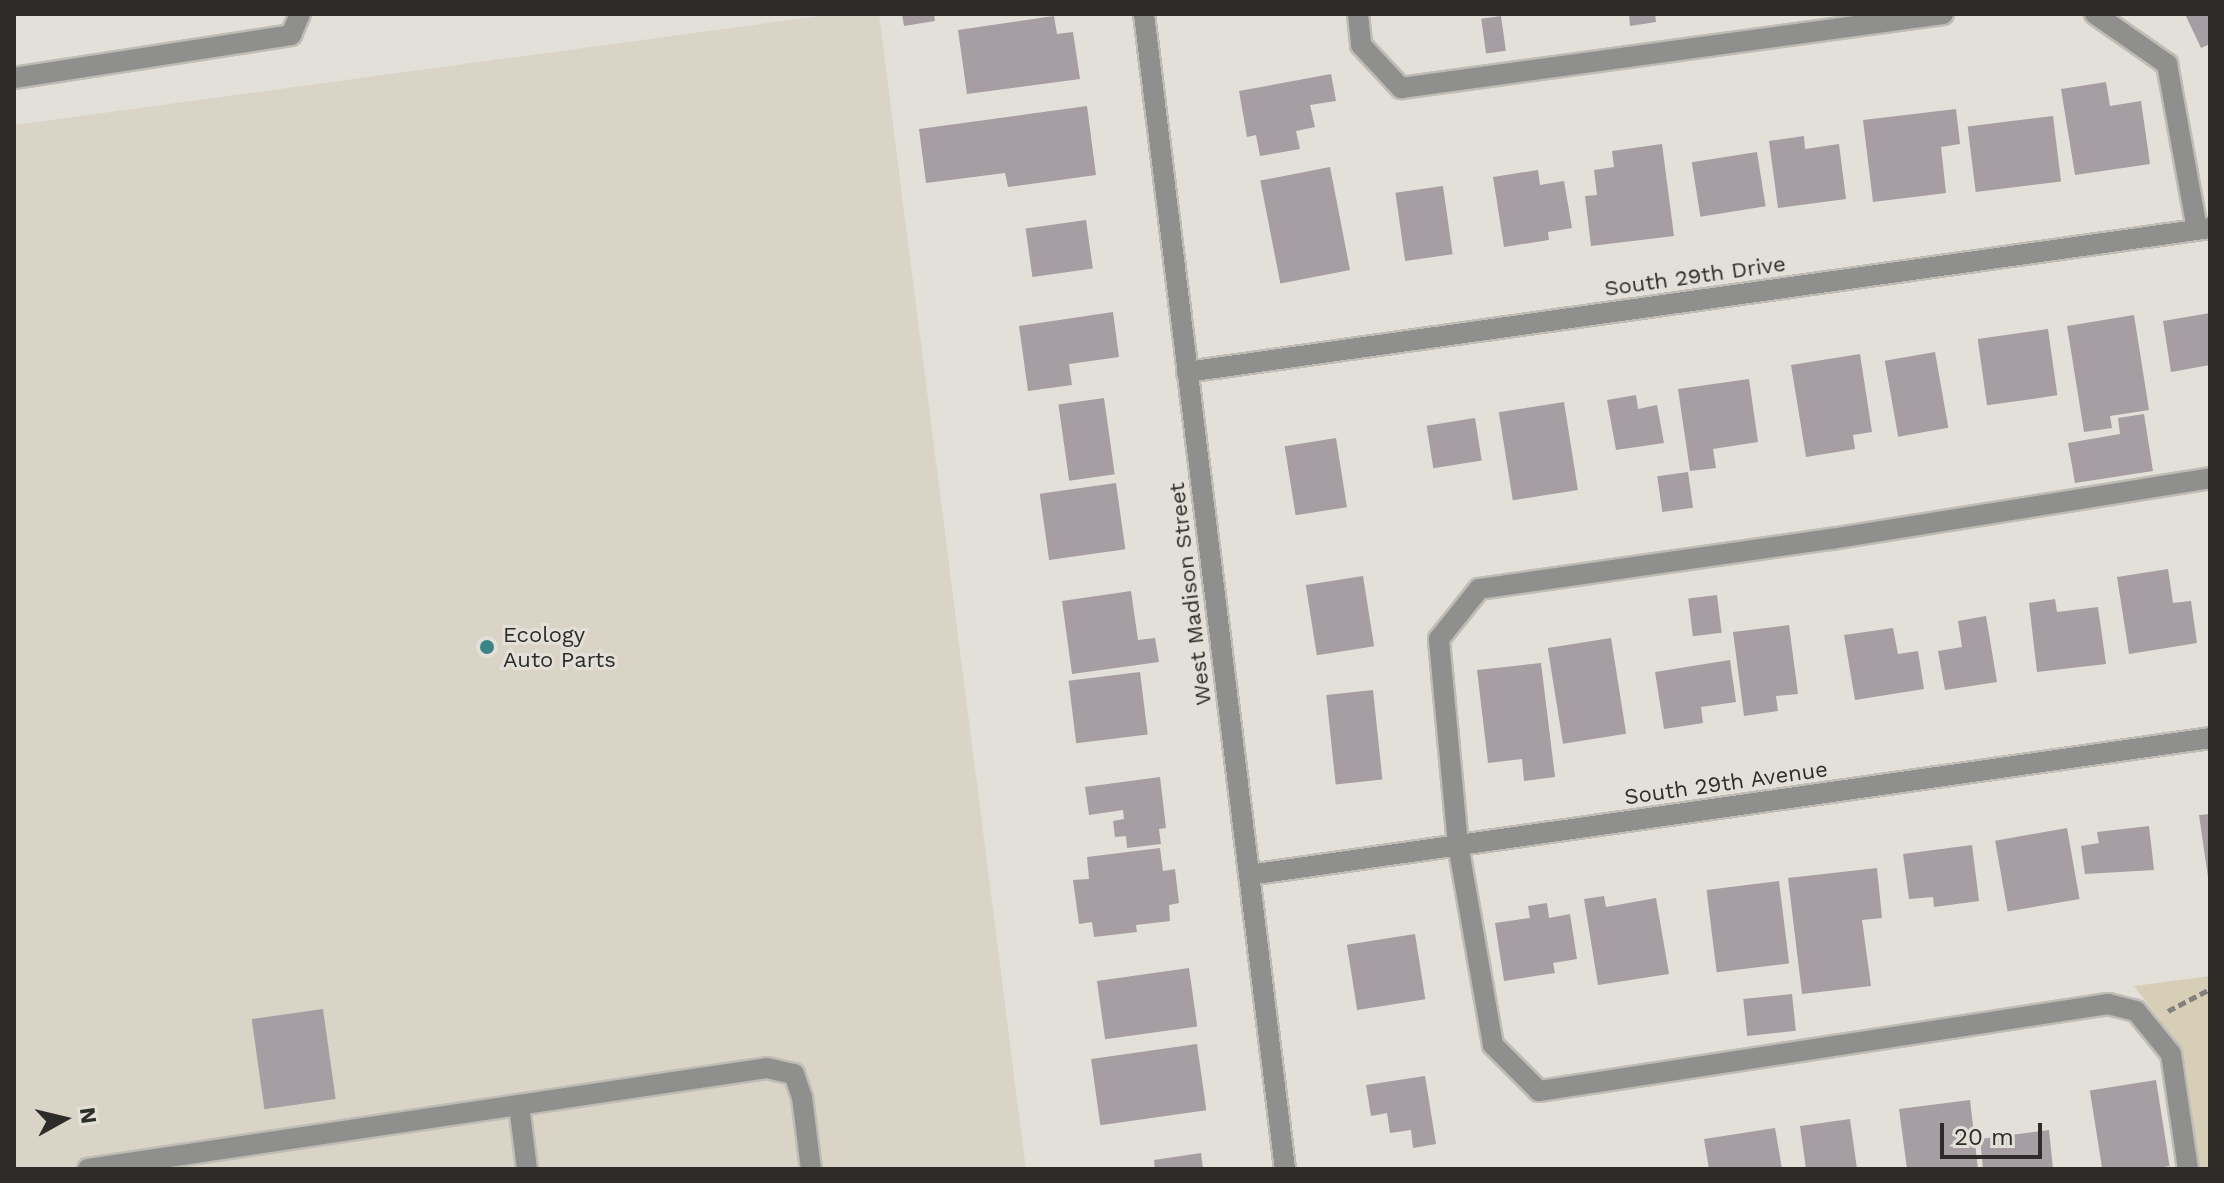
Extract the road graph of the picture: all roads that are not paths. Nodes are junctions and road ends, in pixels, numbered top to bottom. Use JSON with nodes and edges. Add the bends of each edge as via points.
{"nodes":[{"id":1,"x":300,"y":14,"type":"edge"},
{"id":2,"x":1144,"y":14,"type":"edge"},
{"id":3,"x":1358,"y":14,"type":"edge"},
{"id":4,"x":1943,"y":14,"type":"edge"},
{"id":5,"x":2095,"y":14,"type":"edge"},
{"id":6,"x":14,"y":78,"type":"edge"},
{"id":7,"x":2203,"y":228,"type":"edge"},
{"id":8,"x":1187,"y":372,"type":"junction"},
{"id":9,"x":2210,"y":478,"type":"edge"},
{"id":10,"x":2210,"y":738,"type":"edge"},
{"id":11,"x":1458,"y":845,"type":"junction"},
{"id":12,"x":1249,"y":875,"type":"junction"},
{"id":13,"x":519,"y":1105,"type":"junction"},
{"id":14,"x":88,"y":1169,"type":"edge"},
{"id":15,"x":527,"y":1169,"type":"edge"},
{"id":16,"x":811,"y":1169,"type":"edge"},
{"id":17,"x":1285,"y":1169,"type":"edge"},
{"id":18,"x":2188,"y":1169,"type":"edge"}],
"edges":[{"from":1,"to":6,"type":"street","via":[[291,35]]},
{"from":2,"to":8,"type":"street","name":"West Madison Street"},
{"from":3,"to":4,"type":"street","via":[[1361,45],[1401,88]]},
{"from":5,"to":7,"type":"street","via":[[2167,64]]},
{"from":7,"to":8,"type":"street","name":"South 29th Drive"},
{"from":8,"to":12,"type":"street","name":"West Madison Street"},
{"from":9,"to":11,"type":"street","via":[[1479,589],[1439,639]]},
{"from":10,"to":11,"type":"street","name":"South 29th Avenue"},
{"from":11,"to":12,"type":"street","name":"South 29th Avenue"},
{"from":11,"to":18,"type":"street","via":[[1493,1045],[1539,1091],[2108,1004],[2136,1011],[2171,1054]]},
{"from":12,"to":17,"type":"street","name":"West Madison Street"},
{"from":13,"to":14,"type":"street"},
{"from":13,"to":15,"type":"street"},
{"from":13,"to":16,"type":"street","via":[[767,1068],[794,1074]]}]}
